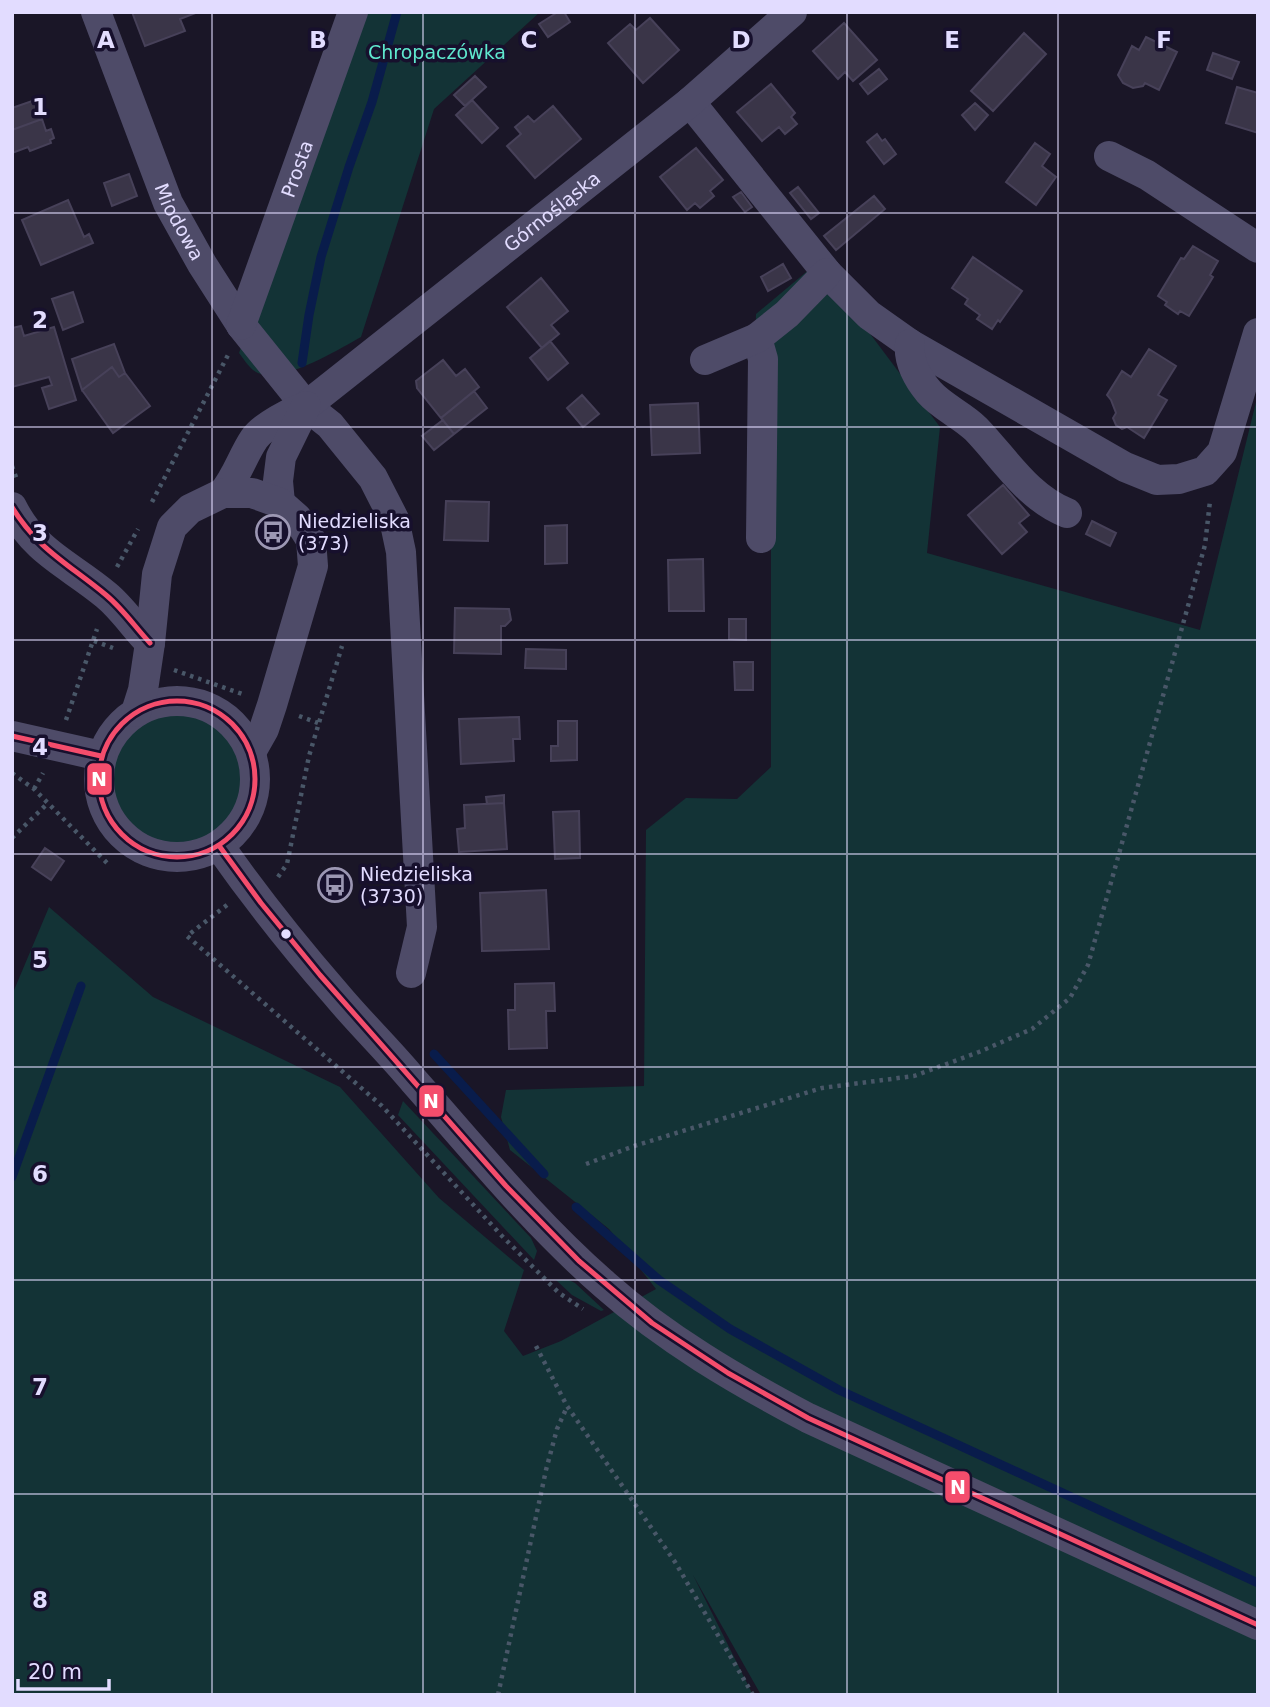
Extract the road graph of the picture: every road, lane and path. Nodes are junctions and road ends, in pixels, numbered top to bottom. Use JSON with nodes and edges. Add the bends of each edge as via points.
{"nodes":[{"id":1,"x":96,"y":12,"type":"edge"},
{"id":2,"x":353,"y":12,"type":"edge"},
{"id":3,"x":792,"y":12,"type":"edge"},
{"id":4,"x":690,"y":102,"type":"junction"},
{"id":5,"x":1108,"y":156,"type":"dead end"},
{"id":6,"x":1258,"y":248,"type":"edge"},
{"id":7,"x":827,"y":272,"type":"junction"},
{"id":8,"x":241,"y":325,"type":"junction"},
{"id":9,"x":1258,"y":333,"type":"edge"},
{"id":10,"x":757,"y":338,"type":"junction"},
{"id":11,"x":910,"y":344,"type":"junction"},
{"id":12,"x":705,"y":360,"type":"dead end"},
{"id":13,"x":306,"y":406,"type":"junction"},
{"id":14,"x":1205,"y":471,"type":"junction"},
{"id":15,"x":223,"y":493,"type":"junction"},
{"id":16,"x":280,"y":503,"type":"junction"},
{"id":17,"x":12,"y":507,"type":"edge"},
{"id":18,"x":1067,"y":513,"type":"dead end"},
{"id":19,"x":761,"y":538,"type":"dead end"},
{"id":20,"x":157,"y":574,"type":"junction"},
{"id":21,"x":107,"y":596,"type":"junction"},
{"id":22,"x":94,"y":641,"type":"dead end"},
{"id":23,"x":342,"y":646,"type":"dead end"},
{"id":24,"x":148,"y":652,"type":"junction"},
{"id":25,"x":272,"y":705,"type":"junction"},
{"id":26,"x":136,"y":712,"type":"junction"},
{"id":27,"x":318,"y":723,"type":"junction"},
{"id":28,"x":12,"y":736,"type":"edge"},
{"id":29,"x":251,"y":752,"type":"junction"},
{"id":30,"x":101,"y":756,"type":"junction"},
{"id":31,"x":12,"y":773,"type":"edge"},
{"id":32,"x":48,"y":803,"type":"junction"},
{"id":33,"x":12,"y":838,"type":"edge"},
{"id":34,"x":220,"y":848,"type":"junction"},
{"id":35,"x":107,"y":863,"type":"dead end"},
{"id":36,"x":278,"y":877,"type":"junction"},
{"id":37,"x":283,"y":887,"type":"dead end"},
{"id":38,"x":249,"y":888,"type":"junction"},
{"id":39,"x":411,"y":973,"type":"dead end"},
{"id":40,"x":382,"y":1105,"type":"dead end"},
{"id":41,"x":586,"y":1164,"type":"dead end"},
{"id":42,"x":536,"y":1346,"type":"dead end"},
{"id":43,"x":567,"y":1406,"type":"junction"},
{"id":44,"x":1258,"y":1625,"type":"edge"},
{"id":45,"x":498,"y":1695,"type":"edge"},
{"id":46,"x":753,"y":1695,"type":"edge"}],
"edges":[{"from":1,"to":8,"type":"street","name":"Miodowa","via":[[168,203]]},
{"from":2,"to":8,"type":"street","name":"Prosta"},
{"from":3,"to":4,"type":"street","name":"Górnośląska"},
{"from":4,"to":7,"type":"street"},
{"from":4,"to":13,"type":"street","name":"Górnośląska"},
{"from":5,"to":6,"type":"street","via":[[1147,175]]},
{"from":7,"to":10,"type":"street"},
{"from":7,"to":11,"type":"street","via":[[869,315]]},
{"from":8,"to":13,"type":"street","name":"Miodowa"},
{"from":9,"to":14,"type":"street","via":[[1222,452]]},
{"from":10,"to":12,"type":"street"},
{"from":10,"to":19,"type":"street","via":[[762,359]]},
{"from":11,"to":14,"type":"street","via":[[1125,467],[1157,480]]},
{"from":11,"to":18,"type":"street","via":[[909,358],[929,392],[974,427],[1049,506]]},
{"from":13,"to":15,"type":"street","name":"Górnośląska","via":[[255,437]]},
{"from":13,"to":16,"type":"street","name":"Górnośląska","via":[[281,457]]},
{"from":13,"to":39,"type":"street","name":"Miodowa","via":[[330,425],[373,478],[394,519],[401,552],[422,927]]},
{"from":14,"to":41,"type":"path","via":[[1212,488],[1205,545],[1088,965],[1069,998],[1032,1029],[914,1076],[822,1088]]},
{"from":15,"to":16,"type":"street","via":[[252,493]]},
{"from":15,"to":20,"type":"street","via":[[190,509],[172,527]]},
{"from":16,"to":25,"type":"street","via":[[311,540],[313,566]]},
{"from":17,"to":21,"type":"street","via":[[40,547]]},
{"from":20,"to":21,"type":"street"},
{"from":20,"to":24,"type":"street"},
{"from":21,"to":24,"type":"street"},
{"from":22,"to":24,"type":"path"},
{"from":23,"to":27,"type":"path"},
{"from":24,"to":25,"type":"path"},
{"from":24,"to":26,"type":"street"},
{"from":25,"to":27,"type":"path"},
{"from":25,"to":29,"type":"street"},
{"from":26,"to":29,"type":"street","via":[[171,701],[204,706],[230,722]]},
{"from":26,"to":30,"type":"street","via":[[116,730]]},
{"from":27,"to":36,"type":"path","via":[[287,864]]},
{"from":28,"to":30,"type":"street"},
{"from":29,"to":34,"type":"street","via":[[253,795],[236,833]]},
{"from":30,"to":34,"type":"street","via":[[102,800],[111,821],[131,842],[172,857],[191,857]]},
{"from":31,"to":32,"type":"path"},
{"from":32,"to":33,"type":"path"},
{"from":32,"to":35,"type":"path"},
{"from":34,"to":38,"type":"street"},
{"from":36,"to":37,"type":"path"},
{"from":36,"to":38,"type":"path"},
{"from":38,"to":40,"type":"path","via":[[187,936]]},
{"from":38,"to":44,"type":"street","via":[[336,995],[532,1216],[649,1321],[745,1385],[808,1418]]},
{"from":42,"to":43,"type":"path"},
{"from":43,"to":45,"type":"path","via":[[546,1470]]},
{"from":43,"to":46,"type":"path","via":[[675,1562]]}]}
